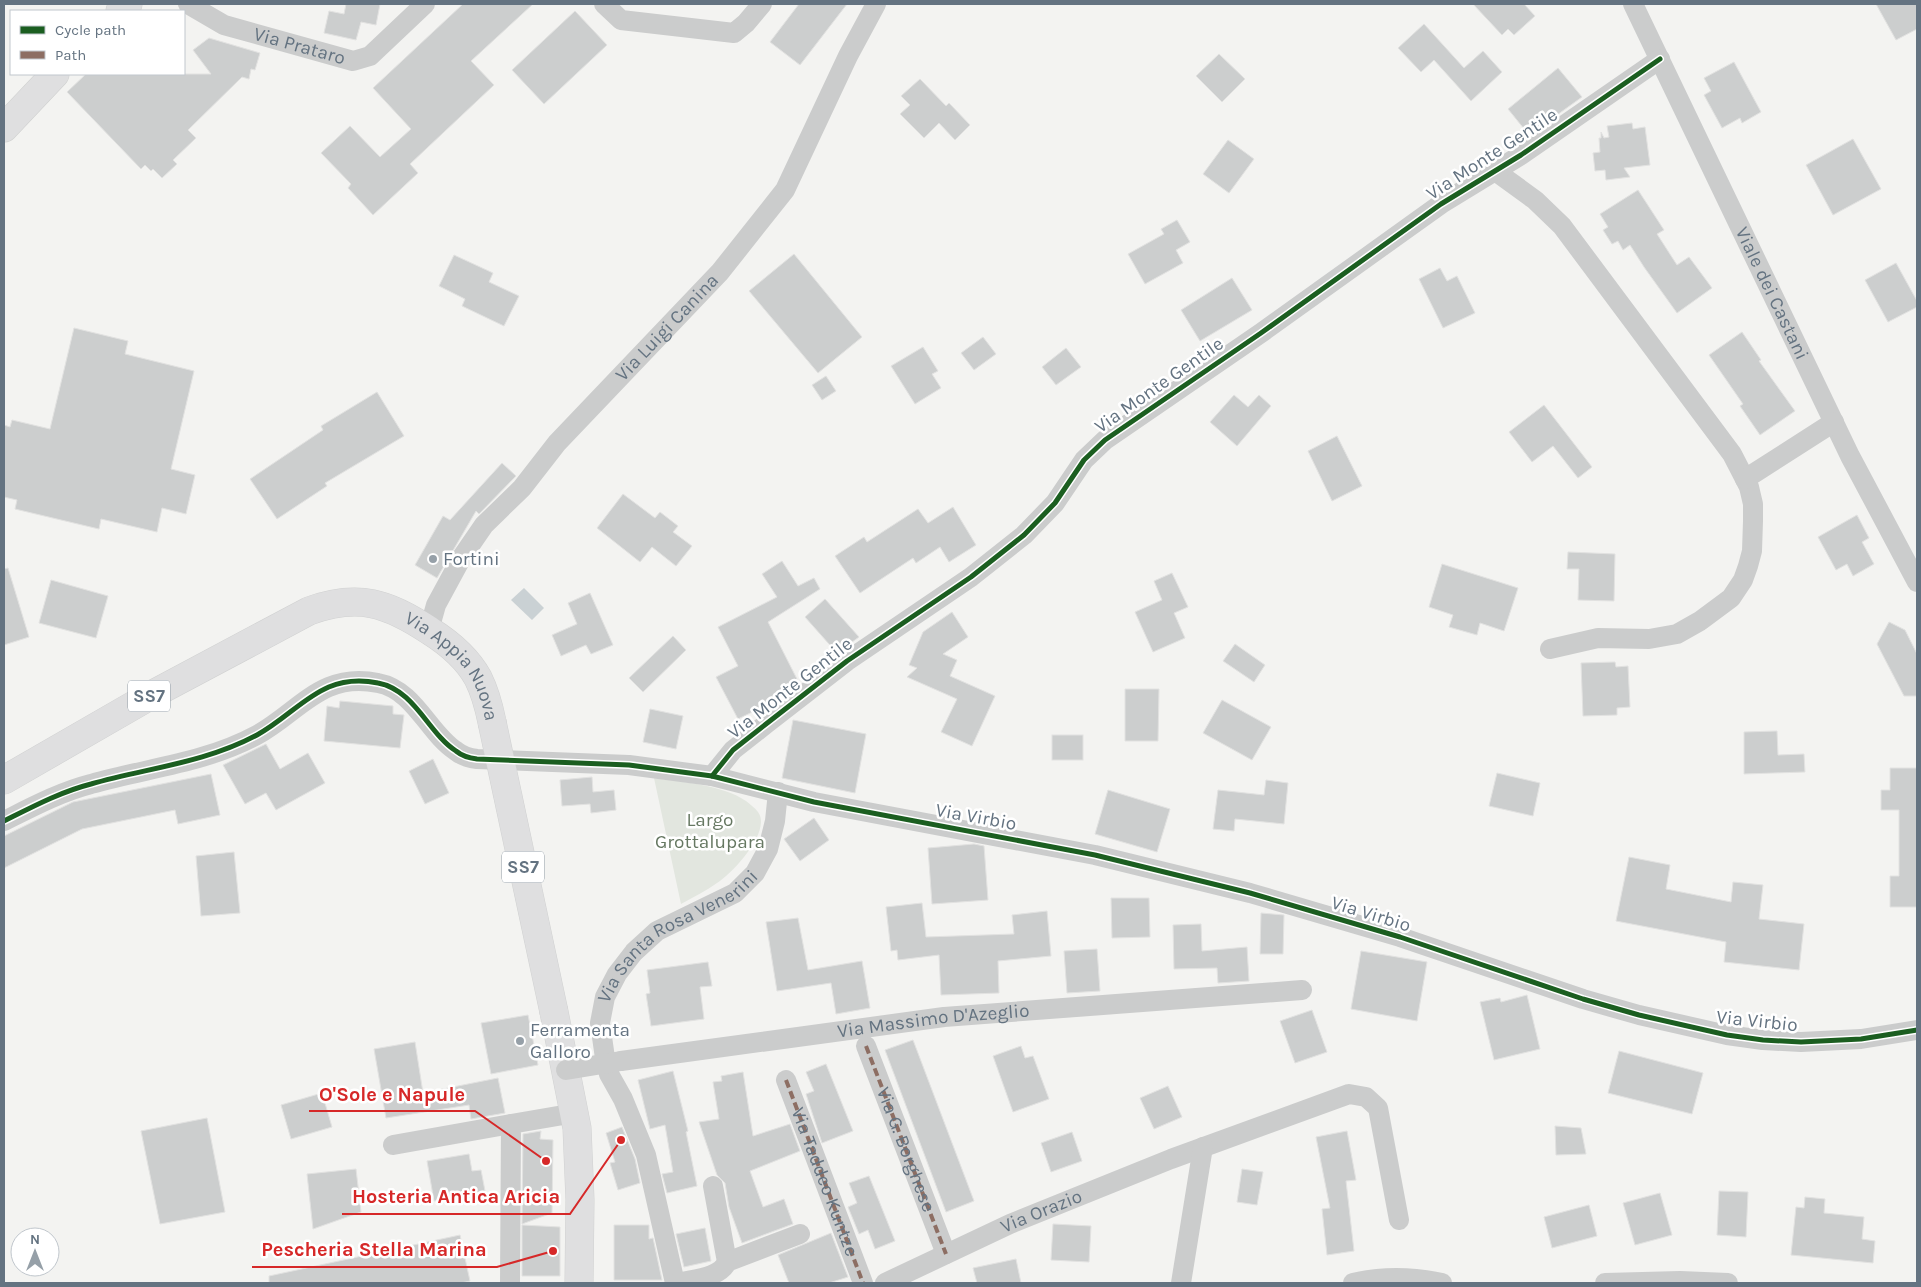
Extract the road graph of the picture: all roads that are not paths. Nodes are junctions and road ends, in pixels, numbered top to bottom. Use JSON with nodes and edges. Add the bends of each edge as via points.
{"nodes":[{"id":1,"x":188,"y":4,"type":"edge"},
{"id":2,"x":426,"y":4,"type":"edge"},
{"id":3,"x":604,"y":4,"type":"edge"},
{"id":4,"x":762,"y":4,"type":"edge"},
{"id":5,"x":876,"y":4,"type":"edge"},
{"id":6,"x":1633,"y":4,"type":"edge"},
{"id":7,"x":1660,"y":59,"type":"junction"},
{"id":8,"x":54,"y":75,"type":"edge"},
{"id":9,"x":4,"y":128,"type":"edge"},
{"id":10,"x":1494,"y":172,"type":"junction"},
{"id":11,"x":1834,"y":422,"type":"junction"},
{"id":12,"x":1746,"y":479,"type":"junction"},
{"id":13,"x":1917,"y":582,"type":"edge"},
{"id":14,"x":429,"y":630,"type":"junction"},
{"id":15,"x":1550,"y":649,"type":"dead end"},
{"id":16,"x":712,"y":776,"type":"junction"},
{"id":17,"x":4,"y":780,"type":"edge"},
{"id":18,"x":778,"y":792,"type":"junction"},
{"id":19,"x":4,"y":821,"type":"edge"},
{"id":20,"x":1302,"y":990,"type":"dead end"},
{"id":21,"x":1917,"y":1030,"type":"edge"},
{"id":22,"x":866,"y":1046,"type":"dead end"},
{"id":23,"x":566,"y":1070,"type":"junction"},
{"id":24,"x":786,"y":1080,"type":"dead end"},
{"id":25,"x":575,"y":1113,"type":"junction"},
{"id":26,"x":511,"y":1124,"type":"junction"},
{"id":27,"x":393,"y":1145,"type":"dead end"},
{"id":28,"x":1203,"y":1147,"type":"junction"},
{"id":29,"x":713,"y":1186,"type":"dead end"},
{"id":30,"x":1399,"y":1220,"type":"dead end"},
{"id":31,"x":800,"y":1234,"type":"dead end"},
{"id":32,"x":946,"y":1254,"type":"junction"},
{"id":33,"x":727,"y":1262,"type":"junction"},
{"id":34,"x":510,"y":1283,"type":"edge"},
{"id":35,"x":579,"y":1283,"type":"edge"},
{"id":36,"x":677,"y":1283,"type":"edge"},
{"id":37,"x":863,"y":1283,"type":"edge"},
{"id":38,"x":885,"y":1283,"type":"edge"},
{"id":39,"x":1181,"y":1283,"type":"edge"},
{"id":40,"x":1353,"y":1283,"type":"edge"},
{"id":41,"x":1442,"y":1283,"type":"edge"},
{"id":42,"x":1605,"y":1283,"type":"edge"},
{"id":43,"x":1728,"y":1283,"type":"edge"}],
"edges":[{"from":1,"to":2,"type":"street","name":"Via Prataro","via":[[224,25],[353,61],[370,56]]},
{"from":3,"to":4,"type":"street","via":[[621,20],[734,33]]},
{"from":5,"to":14,"type":"street","name":"Via Luigi Canina","via":[[785,190],[720,272],[557,443],[522,488],[484,524],[436,605]]},
{"from":6,"to":7,"type":"street","name":"Viale dei Castani"},
{"from":7,"to":10,"type":"street","name":"Via Monte Gentile"},
{"from":7,"to":11,"type":"street","name":"Viale dei Castani"},
{"from":8,"to":9,"type":"main road"},
{"from":10,"to":12,"type":"street","name":"Via Monte Gentile","via":[[1535,200],[1570,236],[1723,442]]},
{"from":10,"to":16,"type":"street","name":"Via Monte Gentile","via":[[1434,210],[1105,440],[1084,460],[1055,503],[1024,535],[971,577],[847,661],[733,750]]},
{"from":11,"to":12,"type":"street"},
{"from":11,"to":13,"type":"street","name":"Viale dei Castani"},
{"from":12,"to":15,"type":"street","name":"Via Monte Gentile","via":[[1754,512],[1752,550],[1743,580],[1725,604],[1670,636],[1598,638]]},
{"from":14,"to":17,"type":"main road","name":"Via Appia Nuova","number":"SS7","via":[[397,610],[372,602],[349,601],[316,608],[155,693]]},
{"from":14,"to":23,"type":"main road","name":"Via Appia Nuova","number":"SS7","bridge":true,"via":[[469,664],[485,694]]},
{"from":16,"to":18,"type":"street"},
{"from":16,"to":19,"type":"street","via":[[629,765],[483,760],[463,756],[414,705],[392,688],[369,681],[348,682],[310,696],[276,724],[234,747],[184,763],[89,784]]},
{"from":18,"to":21,"type":"street","name":"Via Virbio","via":[[814,802],[1058,847],[1191,877],[1400,938],[1583,999],[1718,1034],[1801,1042]]},
{"from":18,"to":36,"type":"street","name":"Via Santa Rosa Venerini","via":[[768,849],[754,873],[734,893],[657,931],[634,952],[605,997],[600,1023],[609,1074],[646,1155]]},
{"from":20,"to":23,"type":"street","name":"Via Massimo D'Azeglio","bridge":true,"via":[[944,1017]]},
{"from":22,"to":32,"type":"street","name":"Via G. Borghese"},
{"from":23,"to":25,"type":"main road","name":"Via Appia Nuova","number":"SS7"},
{"from":24,"to":37,"type":"street","name":"Via Taddeo Kuntze"},
{"from":25,"to":26,"type":"street"},
{"from":25,"to":35,"type":"main road","name":"Via Appia Nuova","number":"SS7","via":[[580,1200]]},
{"from":26,"to":27,"type":"street"},
{"from":26,"to":34,"type":"street"},
{"from":28,"to":30,"type":"street","name":"Via Orazio","via":[[1342,1096],[1358,1094],[1366,1097],[1380,1114]]},
{"from":28,"to":32,"type":"street","name":"Via Orazio","via":[[1010,1224]]},
{"from":28,"to":39,"type":"street"},
{"from":29,"to":33,"type":"street"},
{"from":31,"to":33,"type":"street"},
{"from":32,"to":38,"type":"street","name":"Via Orazio"},
{"from":33,"to":36,"type":"street","via":[[718,1272]]},
{"from":40,"to":41,"type":"street","via":[[1391,1279]]},
{"from":42,"to":43,"type":"street"}]}
